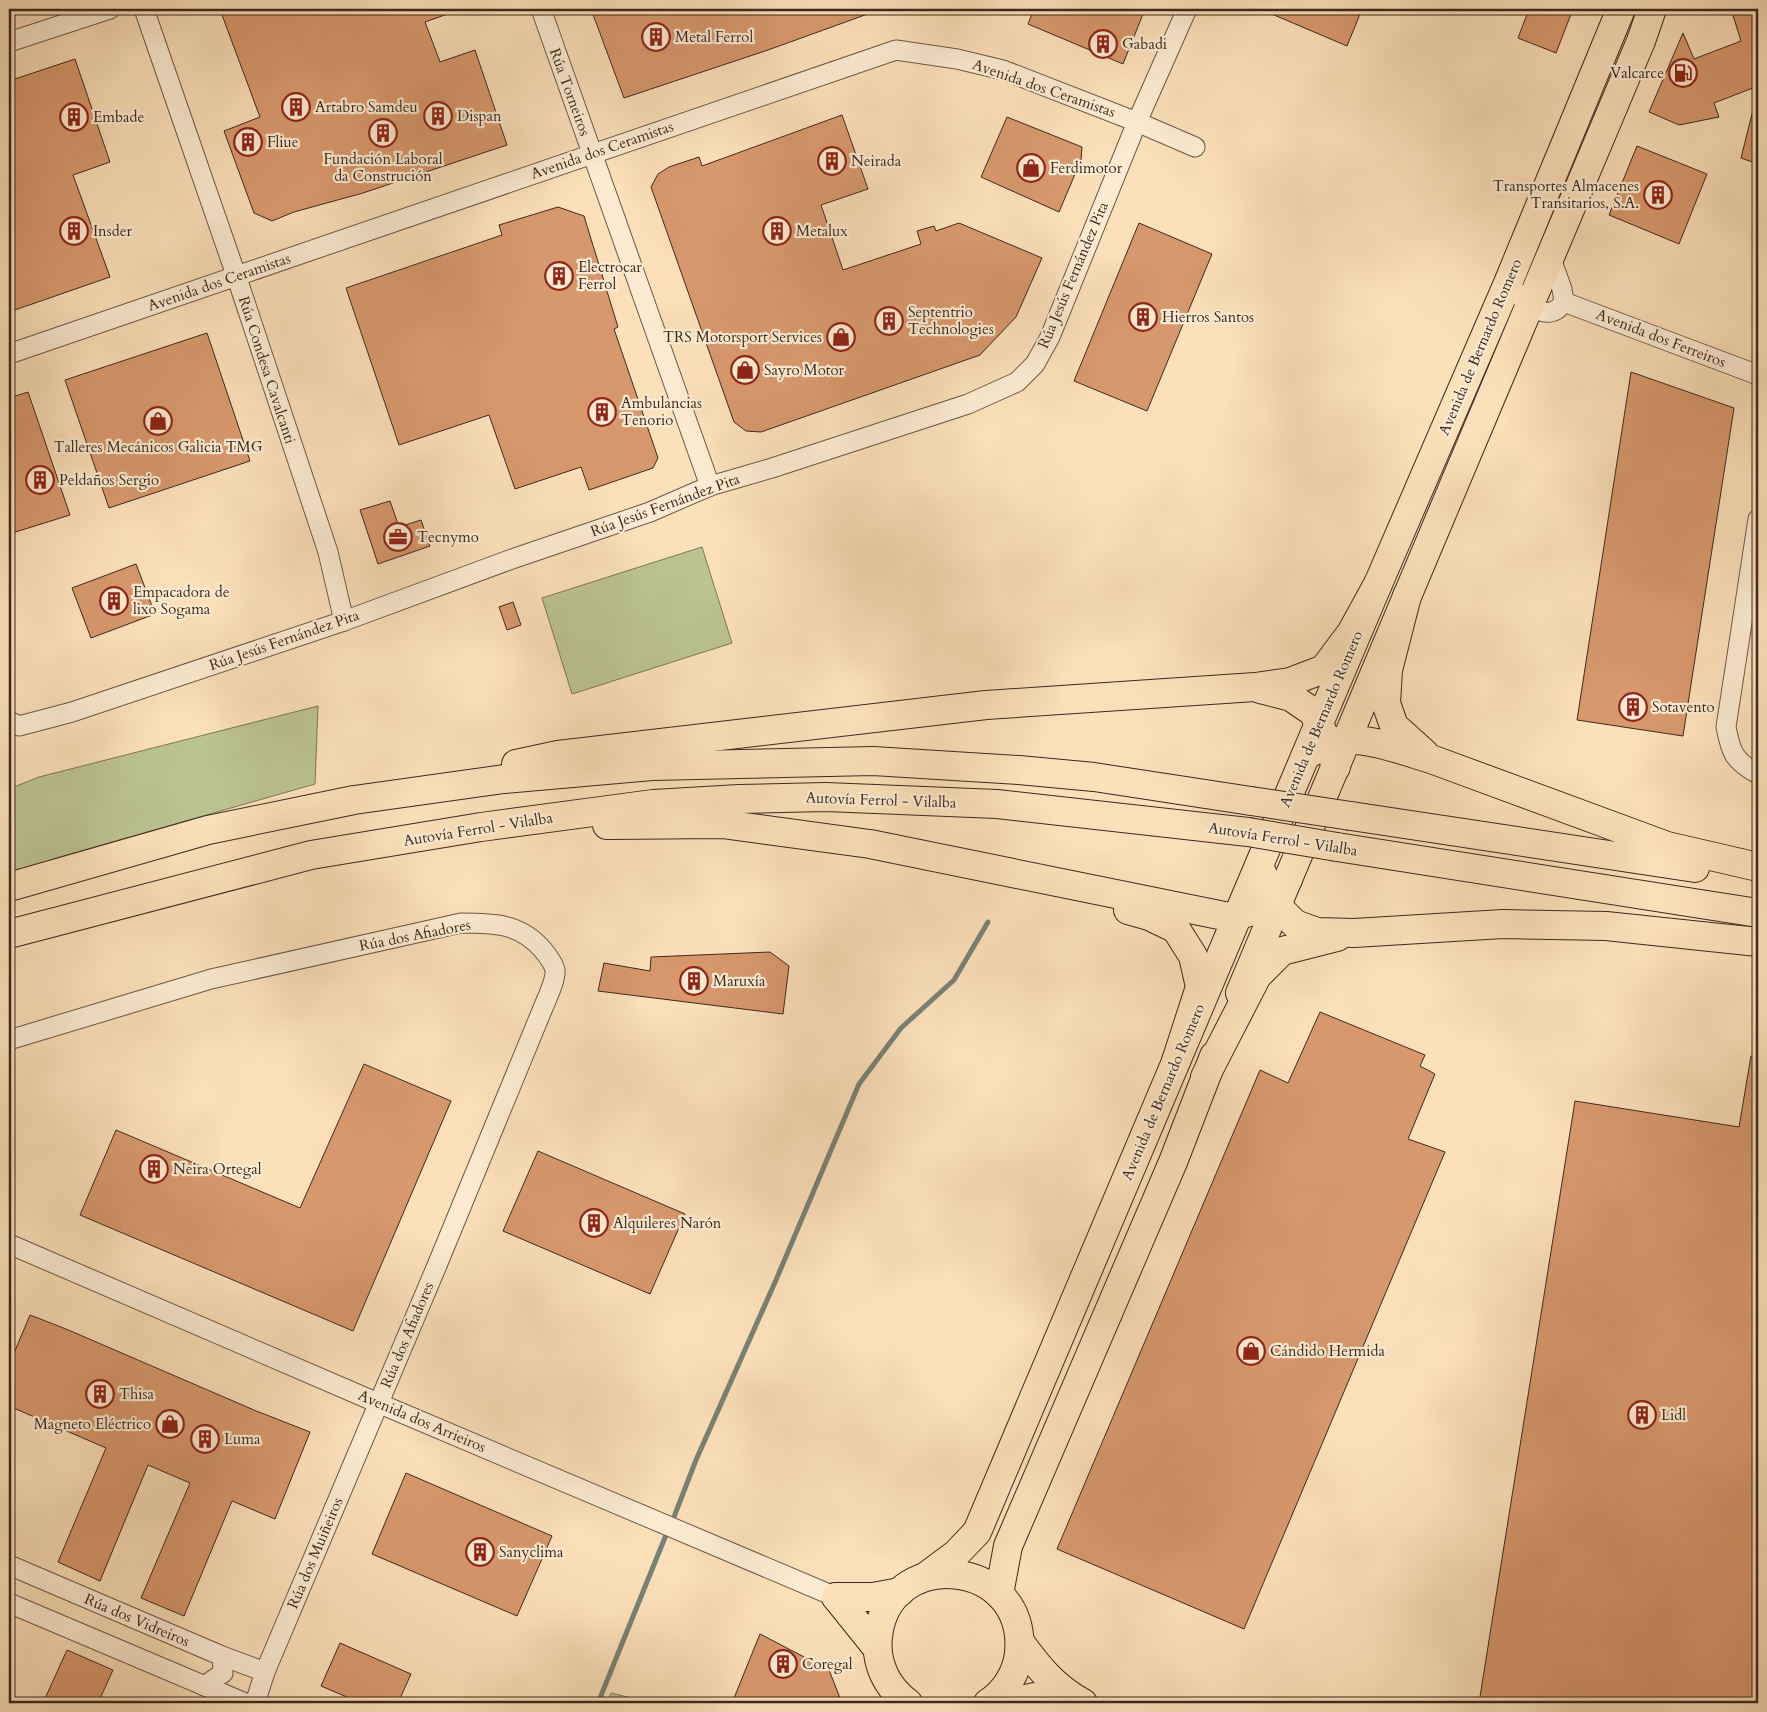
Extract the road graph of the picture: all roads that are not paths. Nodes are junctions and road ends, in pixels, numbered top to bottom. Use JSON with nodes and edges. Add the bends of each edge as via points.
{"nodes":[{"id":1,"x":110,"y":9,"type":"edge"},
{"id":2,"x":144,"y":9,"type":"edge"},
{"id":3,"x":541,"y":9,"type":"edge"},
{"id":4,"x":1187,"y":9,"type":"edge"},
{"id":5,"x":1621,"y":9,"type":"edge"},
{"id":6,"x":1652,"y":9,"type":"edge"},
{"id":7,"x":9,"y":42,"type":"edge"},
{"id":8,"x":1137,"y":122,"type":"junction"},
{"id":9,"x":1195,"y":147,"type":"dead end"},
{"id":10,"x":593,"y":155,"type":"junction"},
{"id":11,"x":1550,"y":256,"type":"junction"},
{"id":12,"x":236,"y":275,"type":"junction"},
{"id":13,"x":1508,"y":283,"type":"junction"},
{"id":14,"x":1564,"y":302,"type":"junction"},
{"id":15,"x":1531,"y":306,"type":"junction"},
{"id":16,"x":9,"y":354,"type":"edge"},
{"id":17,"x":1758,"y":375,"type":"edge"},
{"id":18,"x":710,"y":486,"type":"junction"},
{"id":19,"x":1758,"y":519,"type":"edge"},
{"id":20,"x":1378,"y":584,"type":"junction"},
{"id":21,"x":1407,"y":596,"type":"junction"},
{"id":22,"x":344,"y":621,"type":"junction"},
{"id":23,"x":1255,"y":688,"type":"junction"},
{"id":24,"x":9,"y":721,"type":"edge"},
{"id":25,"x":1327,"y":746,"type":"junction"},
{"id":26,"x":1431,"y":759,"type":"junction"},
{"id":27,"x":1758,"y":774,"type":"edge"},
{"id":28,"x":354,"y":800,"type":"junction"},
{"id":29,"x":481,"y":828,"type":"junction"},
{"id":30,"x":978,"y":865,"type":"junction"},
{"id":31,"x":1259,"y":866,"type":"junction"},
{"id":32,"x":1758,"y":867,"type":"edge"},
{"id":33,"x":1758,"y":878,"type":"edge"},
{"id":34,"x":9,"y":887,"type":"edge"},
{"id":35,"x":1280,"y":893,"type":"junction"},
{"id":36,"x":1758,"y":913,"type":"edge"},
{"id":37,"x":1238,"y":916,"type":"junction"},
{"id":38,"x":1354,"y":933,"type":"junction"},
{"id":39,"x":9,"y":934,"type":"edge"},
{"id":40,"x":1758,"y":942,"type":"edge"},
{"id":41,"x":9,"y":1040,"type":"edge"},
{"id":42,"x":1176,"y":1061,"type":"junction"},
{"id":43,"x":1205,"y":1077,"type":"junction"},
{"id":44,"x":9,"y":1244,"type":"edge"},
{"id":45,"x":378,"y":1403,"type":"junction"},
{"id":46,"x":9,"y":1565,"type":"edge"},
{"id":47,"x":925,"y":1577,"type":"junction"},
{"id":48,"x":900,"y":1592,"type":"junction"},
{"id":49,"x":999,"y":1594,"type":"junction"},
{"id":50,"x":836,"y":1597,"type":"junction"},
{"id":51,"x":9,"y":1603,"type":"edge"},
{"id":52,"x":1020,"y":1642,"type":"junction"},
{"id":53,"x":877,"y":1648,"type":"junction"},
{"id":54,"x":222,"y":1656,"type":"junction"},
{"id":55,"x":265,"y":1672,"type":"junction"},
{"id":56,"x":204,"y":1686,"type":"junction"},
{"id":57,"x":897,"y":1699,"type":"edge"},
{"id":58,"x":245,"y":1703,"type":"edge"},
{"id":59,"x":254,"y":1703,"type":"edge"},
{"id":60,"x":988,"y":1703,"type":"edge"},
{"id":61,"x":1007,"y":1703,"type":"edge"},
{"id":62,"x":1063,"y":1703,"type":"edge"},
{"id":63,"x":1084,"y":1703,"type":"edge"}],
"edges":[{"from":1,"to":7,"type":"street"},
{"from":2,"to":12,"type":"street","name":"Rúa Condesa Cavalcanti"},
{"from":3,"to":10,"type":"street","name":"Rúa Torneiros"},
{"from":4,"to":8,"type":"street","name":"Rúa Jesús Fernández Pita"},
{"from":5,"to":13,"type":"highway","name":"Avenida de Bernardo Romero"},
{"from":6,"to":11,"type":"highway","name":"Avenida de Bernardo Romero"},
{"from":8,"to":9,"type":"street","name":"Avenida dos Ceramistas"},
{"from":8,"to":10,"type":"street","name":"Avenida dos Ceramistas","via":[[1003,70],[958,59],[896,50]]},
{"from":8,"to":18,"type":"street","name":"Rúa Jesús Fernández Pita","via":[[1050,337],[1036,364],[1017,382],[968,404]]},
{"from":10,"to":12,"type":"street","name":"Avenida dos Ceramistas"},
{"from":10,"to":18,"type":"street","name":"Rúa Torneiros"},
{"from":11,"to":14,"type":"street"},
{"from":11,"to":15,"type":"highway","name":"Avenida de Bernardo Romero"},
{"from":12,"to":16,"type":"street","name":"Avenida dos Ceramistas"},
{"from":12,"to":22,"type":"street","name":"Rúa Condesa Cavalcanti","via":[[328,552]]},
{"from":13,"to":15,"type":"street"},
{"from":13,"to":20,"type":"highway","name":"Avenida de Bernardo Romero"},
{"from":14,"to":15,"type":"street","via":[[1556,310],[1548,312]]},
{"from":14,"to":17,"type":"street","name":"Avenida dos Ferreiros"},
{"from":15,"to":21,"type":"highway","name":"Avenida de Bernardo Romero"},
{"from":18,"to":22,"type":"street","name":"Rúa Jesús Fernández Pita","via":[[650,512],[512,558]]},
{"from":19,"to":27,"type":"street","via":[[1726,727],[1730,749],[1743,766]]},
{"from":20,"to":23,"type":"highway","via":[[1352,632],[1324,669],[1290,682]]},
{"from":20,"to":25,"type":"highway","name":"Avenida de Bernardo Romero"},
{"from":21,"to":25,"type":"highway","name":"Avenida de Bernardo Romero"},
{"from":21,"to":26,"type":"highway","via":[[1388,670],[1386,703],[1394,726]]},
{"from":22,"to":24,"type":"street","name":"Rúa Jesús Fernández Pita","via":[[72,712],[19,726]]},
{"from":23,"to":25,"type":"highway","via":[[1290,697],[1313,712]]},
{"from":23,"to":28,"type":"highway","via":[[986,705],[558,755]]},
{"from":25,"to":26,"type":"highway","via":[[1373,743]]},
{"from":25,"to":31,"type":"highway","name":"Avenida de Bernardo Romero"},
{"from":25,"to":35,"type":"highway","name":"Avenida de Bernardo Romero"},
{"from":26,"to":32,"type":"highway","via":[[1667,846]]},
{"from":28,"to":33,"type":"highway","bridge":true,"via":[[504,779],[652,766],[873,761],[1094,777]]},
{"from":28,"to":34,"type":"highway","via":[[208,830]]},
{"from":29,"to":30,"type":"highway","via":[[722,824],[870,844]]},
{"from":29,"to":36,"type":"highway","name":"Autovía Ferrol - Vilalba","bridge":true,"via":[[653,804],[739,799],[826,797],[997,804],[1248,832]]},
{"from":29,"to":39,"type":"highway","name":"Autovía Ferrol - Vilalba","via":[[311,855]]},
{"from":30,"to":37,"type":"highway","via":[[1229,917]]},
{"from":30,"to":42,"type":"highway","via":[[1149,916],[1176,929],[1193,956],[1200,987]]},
{"from":31,"to":35,"type":"highway"},
{"from":31,"to":37,"type":"highway","name":"Avenida de Bernardo Romero"},
{"from":35,"to":37,"type":"highway","via":[[1258,910]]},
{"from":35,"to":38,"type":"highway","via":[[1295,924],[1317,932]]},
{"from":35,"to":43,"type":"highway","name":"Avenida de Bernardo Romero"},
{"from":37,"to":42,"type":"highway","name":"Avenida de Bernardo Romero"},
{"from":38,"to":40,"type":"highway","via":[[1503,924],[1606,926]]},
{"from":38,"to":43,"type":"highway","via":[[1282,951],[1257,976]]},
{"from":41,"to":45,"type":"street","name":"Rúa dos Afiadores","via":[[211,979],[461,924],[488,923],[514,928],[534,939],[555,970],[552,986]]},
{"from":42,"to":47,"type":"highway","name":"Avenida de Bernardo Romero","via":[[977,1532],[956,1554]]},
{"from":43,"to":49,"type":"highway","name":"Avenida de Bernardo Romero","via":[[1173,1162],[1008,1546]]},
{"from":44,"to":45,"type":"street","name":"Avenida dos Arrieiros"},
{"from":45,"to":50,"type":"street","name":"Avenida dos Arrieiros"},
{"from":45,"to":55,"type":"street","name":"Rúa dos Muiñeiros"},
{"from":46,"to":54,"type":"street","name":"Rúa dos Vidreiros"},
{"from":47,"to":48,"type":"highway","name":"Avenida de Bernardo Romero"},
{"from":47,"to":49,"type":"highway","via":[[945,1573],[965,1575],[983,1582]]},
{"from":48,"to":50,"type":"highway","via":[[873,1597]]},
{"from":48,"to":53,"type":"highway","via":[[887,1608],[879,1627]]},
{"from":49,"to":52,"type":"highway","via":[[1012,1612]]},
{"from":50,"to":53,"type":"highway"},
{"from":51,"to":56,"type":"street"},
{"from":52,"to":60,"type":"highway","via":[[1018,1663],[1009,1682],[996,1699]]},
{"from":52,"to":63,"type":"highway","via":[[1039,1668],[1070,1696]]},
{"from":53,"to":57,"type":"highway","via":[[882,1670]]},
{"from":54,"to":55,"type":"street","name":"Rúa dos Vidreiros"},
{"from":54,"to":56,"type":"street","via":[[223,1673]]},
{"from":55,"to":59,"type":"street","name":"Rúa dos Muiñeiros"},
{"from":56,"to":58,"type":"street"},
{"from":61,"to":62,"type":"highway","via":[[1035,1697]]}]}
